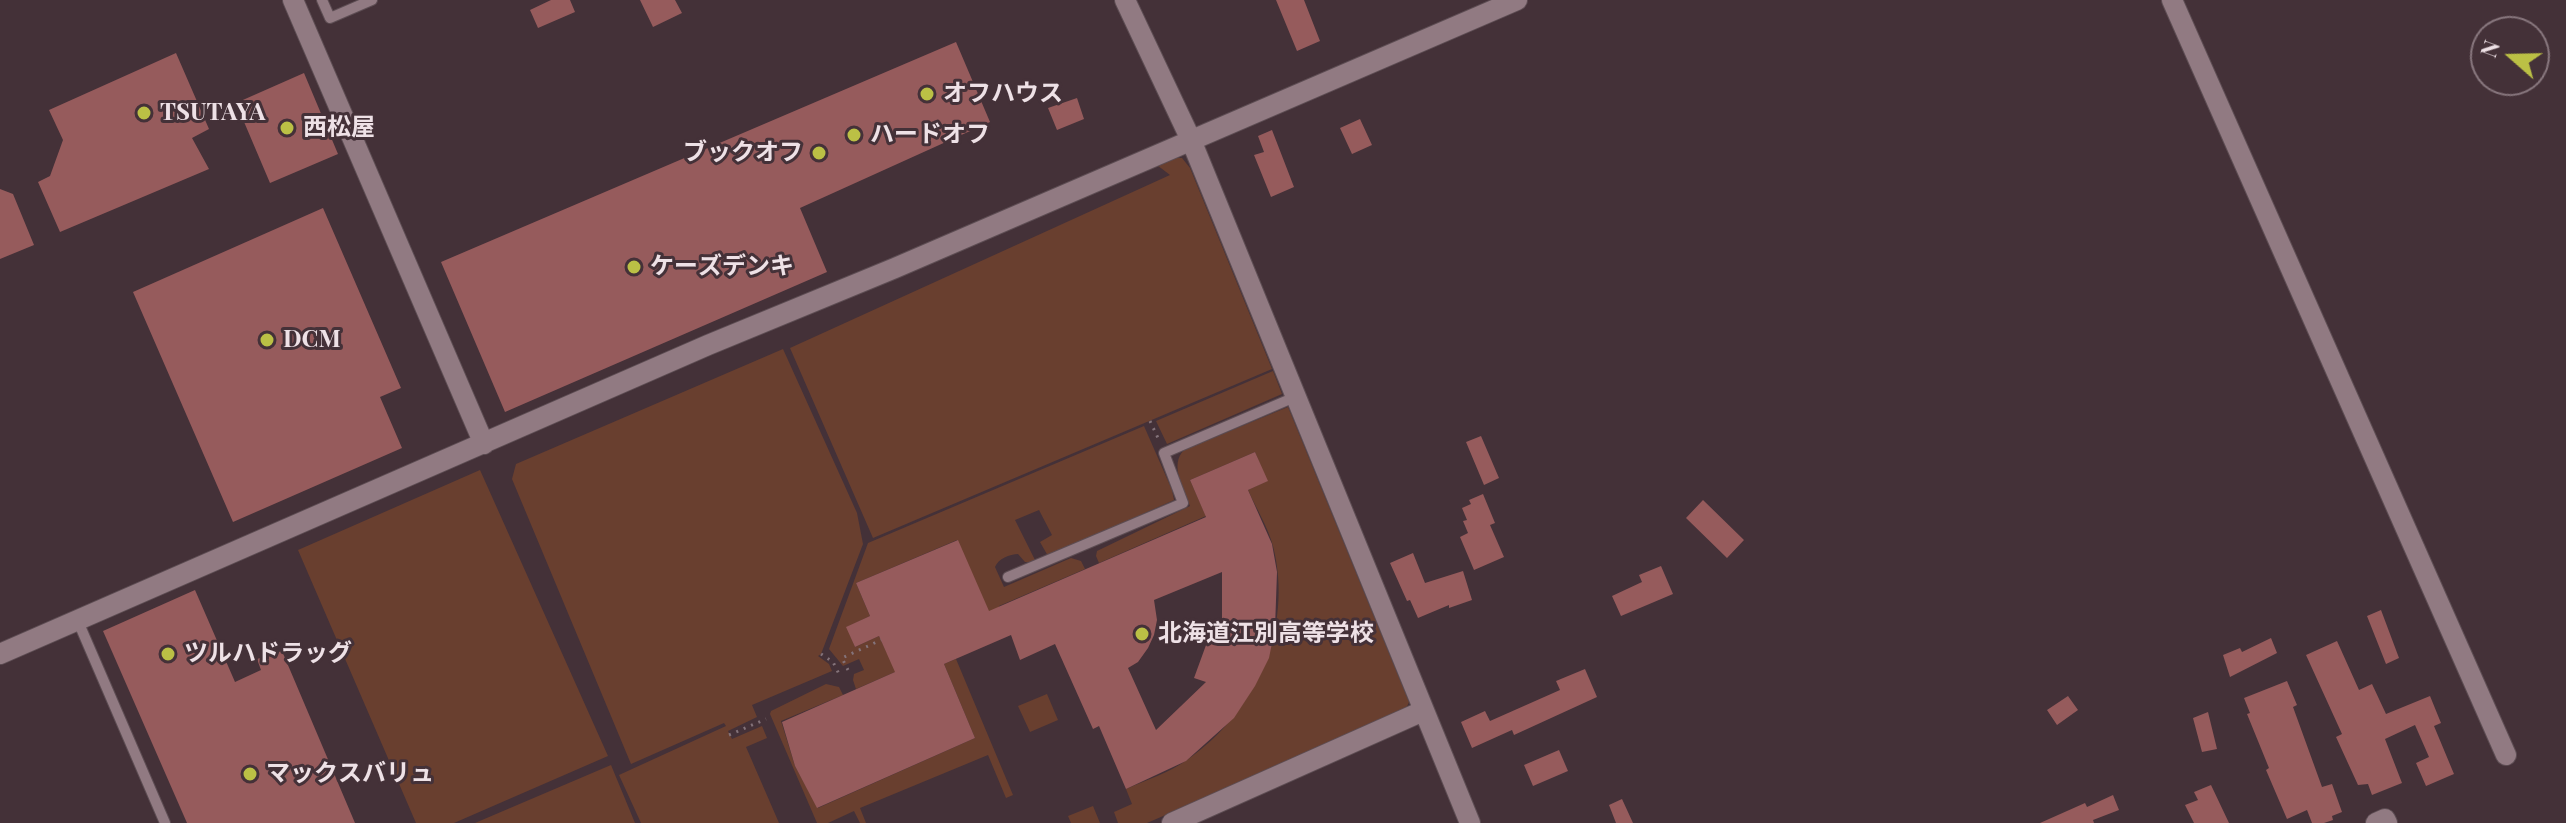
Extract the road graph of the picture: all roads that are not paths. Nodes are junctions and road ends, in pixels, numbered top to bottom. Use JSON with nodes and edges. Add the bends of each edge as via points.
{"nodes":[{"id":1,"x":293,"y":0,"type":"edge"},
{"id":2,"x":322,"y":0,"type":"edge"},
{"id":3,"x":372,"y":0,"type":"edge"},
{"id":4,"x":1125,"y":0,"type":"edge"},
{"id":5,"x":1517,"y":0,"type":"edge"},
{"id":6,"x":2172,"y":0,"type":"edge"},
{"id":7,"x":1191,"y":140,"type":"junction"},
{"id":8,"x":1295,"y":397,"type":"junction"},
{"id":9,"x":484,"y":444,"type":"junction"},
{"id":10,"x":1008,"y":577,"type":"dead end"},
{"id":11,"x":77,"y":619,"type":"junction"},
{"id":12,"x":0,"y":654,"type":"edge"},
{"id":13,"x":1423,"y":711,"type":"junction"},
{"id":14,"x":2506,"y":755,"type":"dead end"},
{"id":15,"x":165,"y":823,"type":"edge"},
{"id":16,"x":1172,"y":823,"type":"edge"},
{"id":17,"x":1470,"y":823,"type":"edge"},
{"id":18,"x":2376,"y":823,"type":"edge"},
{"id":19,"x":2387,"y":823,"type":"edge"}],
"edges":[{"from":1,"to":9,"type":"street"},
{"from":2,"to":3,"type":"lane","via":[[330,18]]},
{"from":4,"to":7,"type":"street"},
{"from":5,"to":7,"type":"street"},
{"from":6,"to":14,"type":"street"},
{"from":7,"to":8,"type":"street"},
{"from":7,"to":9,"type":"street"},
{"from":8,"to":10,"type":"lane","via":[[1164,453],[1183,503]]},
{"from":8,"to":13,"type":"street"},
{"from":9,"to":11,"type":"street"},
{"from":11,"to":12,"type":"street"},
{"from":11,"to":15,"type":"lane"},
{"from":13,"to":16,"type":"street"},
{"from":13,"to":17,"type":"street"},
{"from":18,"to":19,"type":"street"}]}
